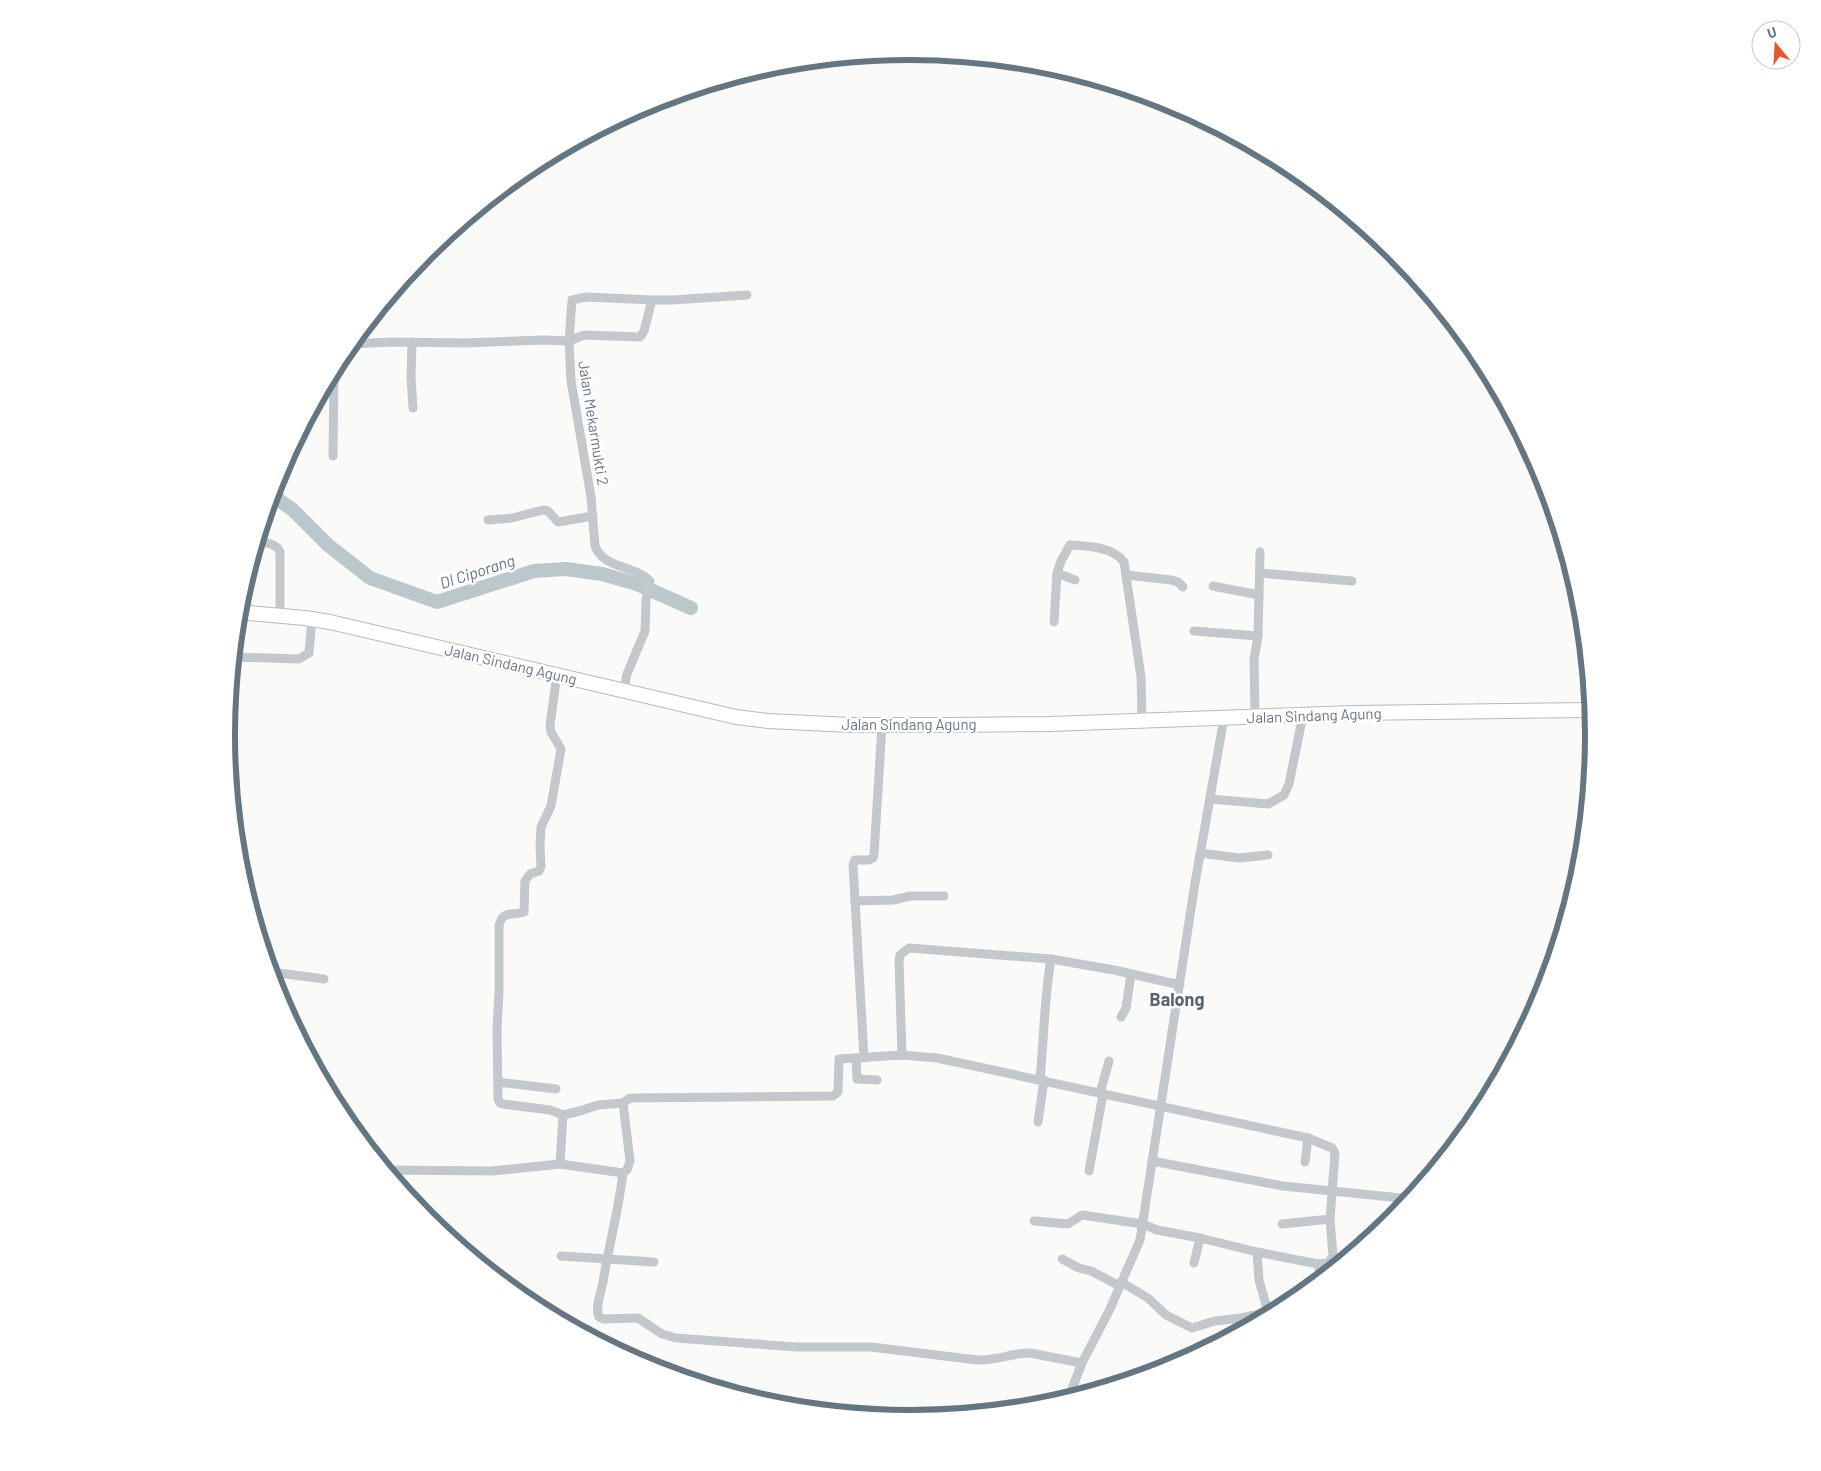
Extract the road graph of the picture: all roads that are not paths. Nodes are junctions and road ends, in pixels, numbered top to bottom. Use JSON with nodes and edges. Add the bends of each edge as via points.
{"nodes":[{"id":1,"x":747,"y":295,"type":"dead end"},
{"id":2,"x":652,"y":300,"type":"junction"},
{"id":3,"x":569,"y":341,"type":"junction"},
{"id":4,"x":412,"y":342,"type":"junction"},
{"id":5,"x":361,"y":344,"type":"edge"},
{"id":6,"x":334,"y":384,"type":"edge"},
{"id":7,"x":413,"y":408,"type":"dead end"},
{"id":8,"x":333,"y":456,"type":"dead end"},
{"id":9,"x":592,"y":516,"type":"junction"},
{"id":10,"x":488,"y":520,"type":"dead end"},
{"id":11,"x":263,"y":543,"type":"edge"},
{"id":12,"x":1260,"y":552,"type":"dead end"},
{"id":13,"x":1057,"y":573,"type":"junction"},
{"id":14,"x":1260,"y":573,"type":"junction"},
{"id":15,"x":1127,"y":575,"type":"junction"},
{"id":16,"x":1075,"y":580,"type":"dead end"},
{"id":17,"x":1352,"y":581,"type":"dead end"},
{"id":18,"x":1213,"y":586,"type":"dead end"},
{"id":19,"x":1183,"y":587,"type":"dead end"},
{"id":20,"x":1259,"y":595,"type":"junction"},
{"id":21,"x":247,"y":613,"type":"edge"},
{"id":22,"x":280,"y":616,"type":"junction"},
{"id":23,"x":312,"y":619,"type":"junction"},
{"id":24,"x":1054,"y":622,"type":"dead end"},
{"id":25,"x":1194,"y":631,"type":"dead end"},
{"id":26,"x":1258,"y":636,"type":"junction"},
{"id":27,"x":240,"y":657,"type":"edge"},
{"id":28,"x":557,"y":674,"type":"junction"},
{"id":29,"x":624,"y":690,"type":"junction"},
{"id":30,"x":1585,"y":710,"type":"edge"},
{"id":31,"x":1303,"y":715,"type":"junction"},
{"id":32,"x":1255,"y":717,"type":"junction"},
{"id":33,"x":1224,"y":718,"type":"junction"},
{"id":34,"x":1142,"y":720,"type":"junction"},
{"id":35,"x":882,"y":725,"type":"junction"},
{"id":36,"x":1210,"y":799,"type":"junction"},
{"id":37,"x":1200,"y":853,"type":"junction"},
{"id":38,"x":1268,"y":855,"type":"dead end"},
{"id":39,"x":944,"y":896,"type":"dead end"},
{"id":40,"x":855,"y":901,"type":"junction"},
{"id":41,"x":1050,"y":959,"type":"junction"},
{"id":42,"x":278,"y":973,"type":"edge"},
{"id":43,"x":1132,"y":974,"type":"junction"},
{"id":44,"x":324,"y":979,"type":"dead end"},
{"id":45,"x":1180,"y":985,"type":"junction"},
{"id":46,"x":1121,"y":1017,"type":"dead end"},
{"id":47,"x":902,"y":1055,"type":"junction"},
{"id":48,"x":860,"y":1058,"type":"junction"},
{"id":49,"x":1109,"y":1061,"type":"dead end"},
{"id":50,"x":877,"y":1080,"type":"dead end"},
{"id":51,"x":1042,"y":1080,"type":"junction"},
{"id":52,"x":498,"y":1082,"type":"junction"},
{"id":53,"x":556,"y":1089,"type":"dead end"},
{"id":54,"x":1102,"y":1094,"type":"junction"},
{"id":55,"x":622,"y":1103,"type":"junction"},
{"id":56,"x":1161,"y":1107,"type":"junction"},
{"id":57,"x":563,"y":1115,"type":"junction"},
{"id":58,"x":1038,"y":1122,"type":"dead end"},
{"id":59,"x":1308,"y":1138,"type":"junction"},
{"id":60,"x":1152,"y":1161,"type":"junction"},
{"id":61,"x":1305,"y":1162,"type":"dead end"},
{"id":62,"x":560,"y":1164,"type":"junction"},
{"id":63,"x":394,"y":1170,"type":"edge"},
{"id":64,"x":1090,"y":1171,"type":"dead end"},
{"id":65,"x":623,"y":1172,"type":"junction"},
{"id":66,"x":1332,"y":1192,"type":"junction"},
{"id":67,"x":1402,"y":1198,"type":"edge"},
{"id":68,"x":1330,"y":1219,"type":"junction"},
{"id":69,"x":1034,"y":1221,"type":"dead end"},
{"id":70,"x":1143,"y":1224,"type":"junction"},
{"id":71,"x":1282,"y":1224,"type":"dead end"},
{"id":72,"x":1200,"y":1238,"type":"junction"},
{"id":73,"x":1257,"y":1252,"type":"junction"},
{"id":74,"x":561,"y":1256,"type":"dead end"},
{"id":75,"x":606,"y":1258,"type":"junction"},
{"id":76,"x":1062,"y":1259,"type":"dead end"},
{"id":77,"x":654,"y":1262,"type":"dead end"},
{"id":78,"x":1194,"y":1263,"type":"dead end"},
{"id":79,"x":1318,"y":1264,"type":"junction"},
{"id":80,"x":1320,"y":1273,"type":"edge"},
{"id":81,"x":1121,"y":1284,"type":"junction"},
{"id":82,"x":1267,"y":1309,"type":"edge"},
{"id":83,"x":1259,"y":1314,"type":"edge"},
{"id":84,"x":1082,"y":1363,"type":"junction"},
{"id":85,"x":1071,"y":1391,"type":"edge"}],
"edges":[{"from":1,"to":2,"type":"street"},
{"from":2,"to":3,"type":"street","via":[[640,337],[584,336]]},
{"from":2,"to":3,"type":"street","via":[[586,297],[572,300]]},
{"from":3,"to":4,"type":"street","name":"Jalan Mekarmukti 2"},
{"from":3,"to":9,"type":"street","name":"Jalan Mekarmukti 2","via":[[571,380]]},
{"from":4,"to":5,"type":"street","name":"Jalan Mekarmukti 2"},
{"from":4,"to":7,"type":"street"},
{"from":6,"to":8,"type":"street"},
{"from":9,"to":10,"type":"street","via":[[558,522],[543,510]]},
{"from":9,"to":29,"type":"street","name":"Jalan Mekarmukti 2","via":[[595,546],[600,556],[640,572],[650,581],[645,631],[627,674]]},
{"from":11,"to":22,"type":"street","via":[[278,547],[280,552]]},
{"from":12,"to":14,"type":"street"},
{"from":13,"to":15,"type":"street","via":[[1070,545],[1091,546],[1120,556]]},
{"from":13,"to":16,"type":"street"},
{"from":13,"to":24,"type":"street"},
{"from":14,"to":17,"type":"street"},
{"from":14,"to":20,"type":"street"},
{"from":15,"to":19,"type":"street","via":[[1171,580]]},
{"from":15,"to":34,"type":"street","via":[[1141,677]]},
{"from":18,"to":20,"type":"street"},
{"from":20,"to":26,"type":"street"},
{"from":21,"to":22,"type":"main road","name":"Jalan Sindang Agung"},
{"from":22,"to":23,"type":"main road","name":"Jalan Sindang Agung"},
{"from":23,"to":27,"type":"street","via":[[309,653],[303,658]]},
{"from":23,"to":28,"type":"main road","name":"Jalan Sindang Agung"},
{"from":25,"to":26,"type":"street"},
{"from":26,"to":32,"type":"street","via":[[1254,659]]},
{"from":28,"to":29,"type":"main road","name":"Jalan Sindang Agung"},
{"from":28,"to":52,"type":"street","via":[[550,725],[561,749],[551,806],[541,827],[541,867],[525,881],[524,912],[504,916],[499,926]]},
{"from":29,"to":35,"type":"main road","name":"Jalan Sindang Agung","via":[[736,717]]},
{"from":30,"to":31,"type":"main road","name":"Jalan Sindang Agung"},
{"from":31,"to":32,"type":"main road","name":"Jalan Sindang Agung"},
{"from":31,"to":36,"type":"street","via":[[1284,795],[1268,804]]},
{"from":32,"to":33,"type":"main road","name":"Jalan Sindang Agung"},
{"from":33,"to":34,"type":"main road","name":"Jalan Sindang Agung"},
{"from":33,"to":36,"type":"street"},
{"from":34,"to":35,"type":"main road","name":"Jalan Sindang Agung"},
{"from":35,"to":40,"type":"street","via":[[874,855],[872,859],[854,862]]},
{"from":36,"to":37,"type":"street"},
{"from":37,"to":38,"type":"street","via":[[1239,858]]},
{"from":37,"to":45,"type":"street"},
{"from":39,"to":40,"type":"street"},
{"from":40,"to":48,"type":"street"},
{"from":41,"to":43,"type":"street"},
{"from":41,"to":47,"type":"street","via":[[914,947],[904,951],[899,961]]},
{"from":41,"to":51,"type":"street"},
{"from":42,"to":44,"type":"street"},
{"from":43,"to":45,"type":"street"},
{"from":43,"to":46,"type":"street","via":[[1126,1008]]},
{"from":45,"to":56,"type":"street"},
{"from":47,"to":48,"type":"street"},
{"from":47,"to":51,"type":"street","via":[[937,1058]]},
{"from":48,"to":50,"type":"street","via":[[856,1079]]},
{"from":48,"to":55,"type":"street","via":[[838,1060],[838,1092],[833,1096],[630,1098]]},
{"from":49,"to":54,"type":"street"},
{"from":51,"to":54,"type":"street"},
{"from":51,"to":58,"type":"street"},
{"from":52,"to":53,"type":"street"},
{"from":52,"to":57,"type":"street","via":[[500,1103]]},
{"from":54,"to":56,"type":"street"},
{"from":54,"to":64,"type":"street"},
{"from":55,"to":57,"type":"street","via":[[598,1105]]},
{"from":55,"to":65,"type":"street","via":[[630,1161]]},
{"from":56,"to":59,"type":"street"},
{"from":56,"to":60,"type":"street"},
{"from":57,"to":62,"type":"street"},
{"from":59,"to":61,"type":"street"},
{"from":59,"to":66,"type":"street","via":[[1335,1150]]},
{"from":60,"to":66,"type":"street"},
{"from":60,"to":70,"type":"street"},
{"from":62,"to":63,"type":"street","via":[[492,1171]]},
{"from":62,"to":65,"type":"street"},
{"from":65,"to":75,"type":"street"},
{"from":66,"to":67,"type":"street"},
{"from":66,"to":68,"type":"street"},
{"from":68,"to":71,"type":"street"},
{"from":68,"to":79,"type":"street","via":[[1332,1256],[1330,1262]]},
{"from":69,"to":70,"type":"street","via":[[1068,1224],[1082,1215]]},
{"from":70,"to":72,"type":"street"},
{"from":70,"to":81,"type":"street","via":[[1136,1251]]},
{"from":72,"to":73,"type":"street"},
{"from":72,"to":78,"type":"street"},
{"from":73,"to":79,"type":"street"},
{"from":73,"to":82,"type":"street","via":[[1259,1280]]},
{"from":74,"to":75,"type":"street"},
{"from":75,"to":77,"type":"street"},
{"from":75,"to":84,"type":"street","via":[[599,1318],[638,1318],[662,1334],[676,1338],[796,1347],[871,1347],[977,1360],[1030,1353]]},
{"from":76,"to":81,"type":"street"},
{"from":79,"to":80,"type":"street"},
{"from":81,"to":83,"type":"street","via":[[1148,1298],[1166,1315],[1192,1328]]},
{"from":81,"to":84,"type":"street"},
{"from":84,"to":85,"type":"street"}]}
